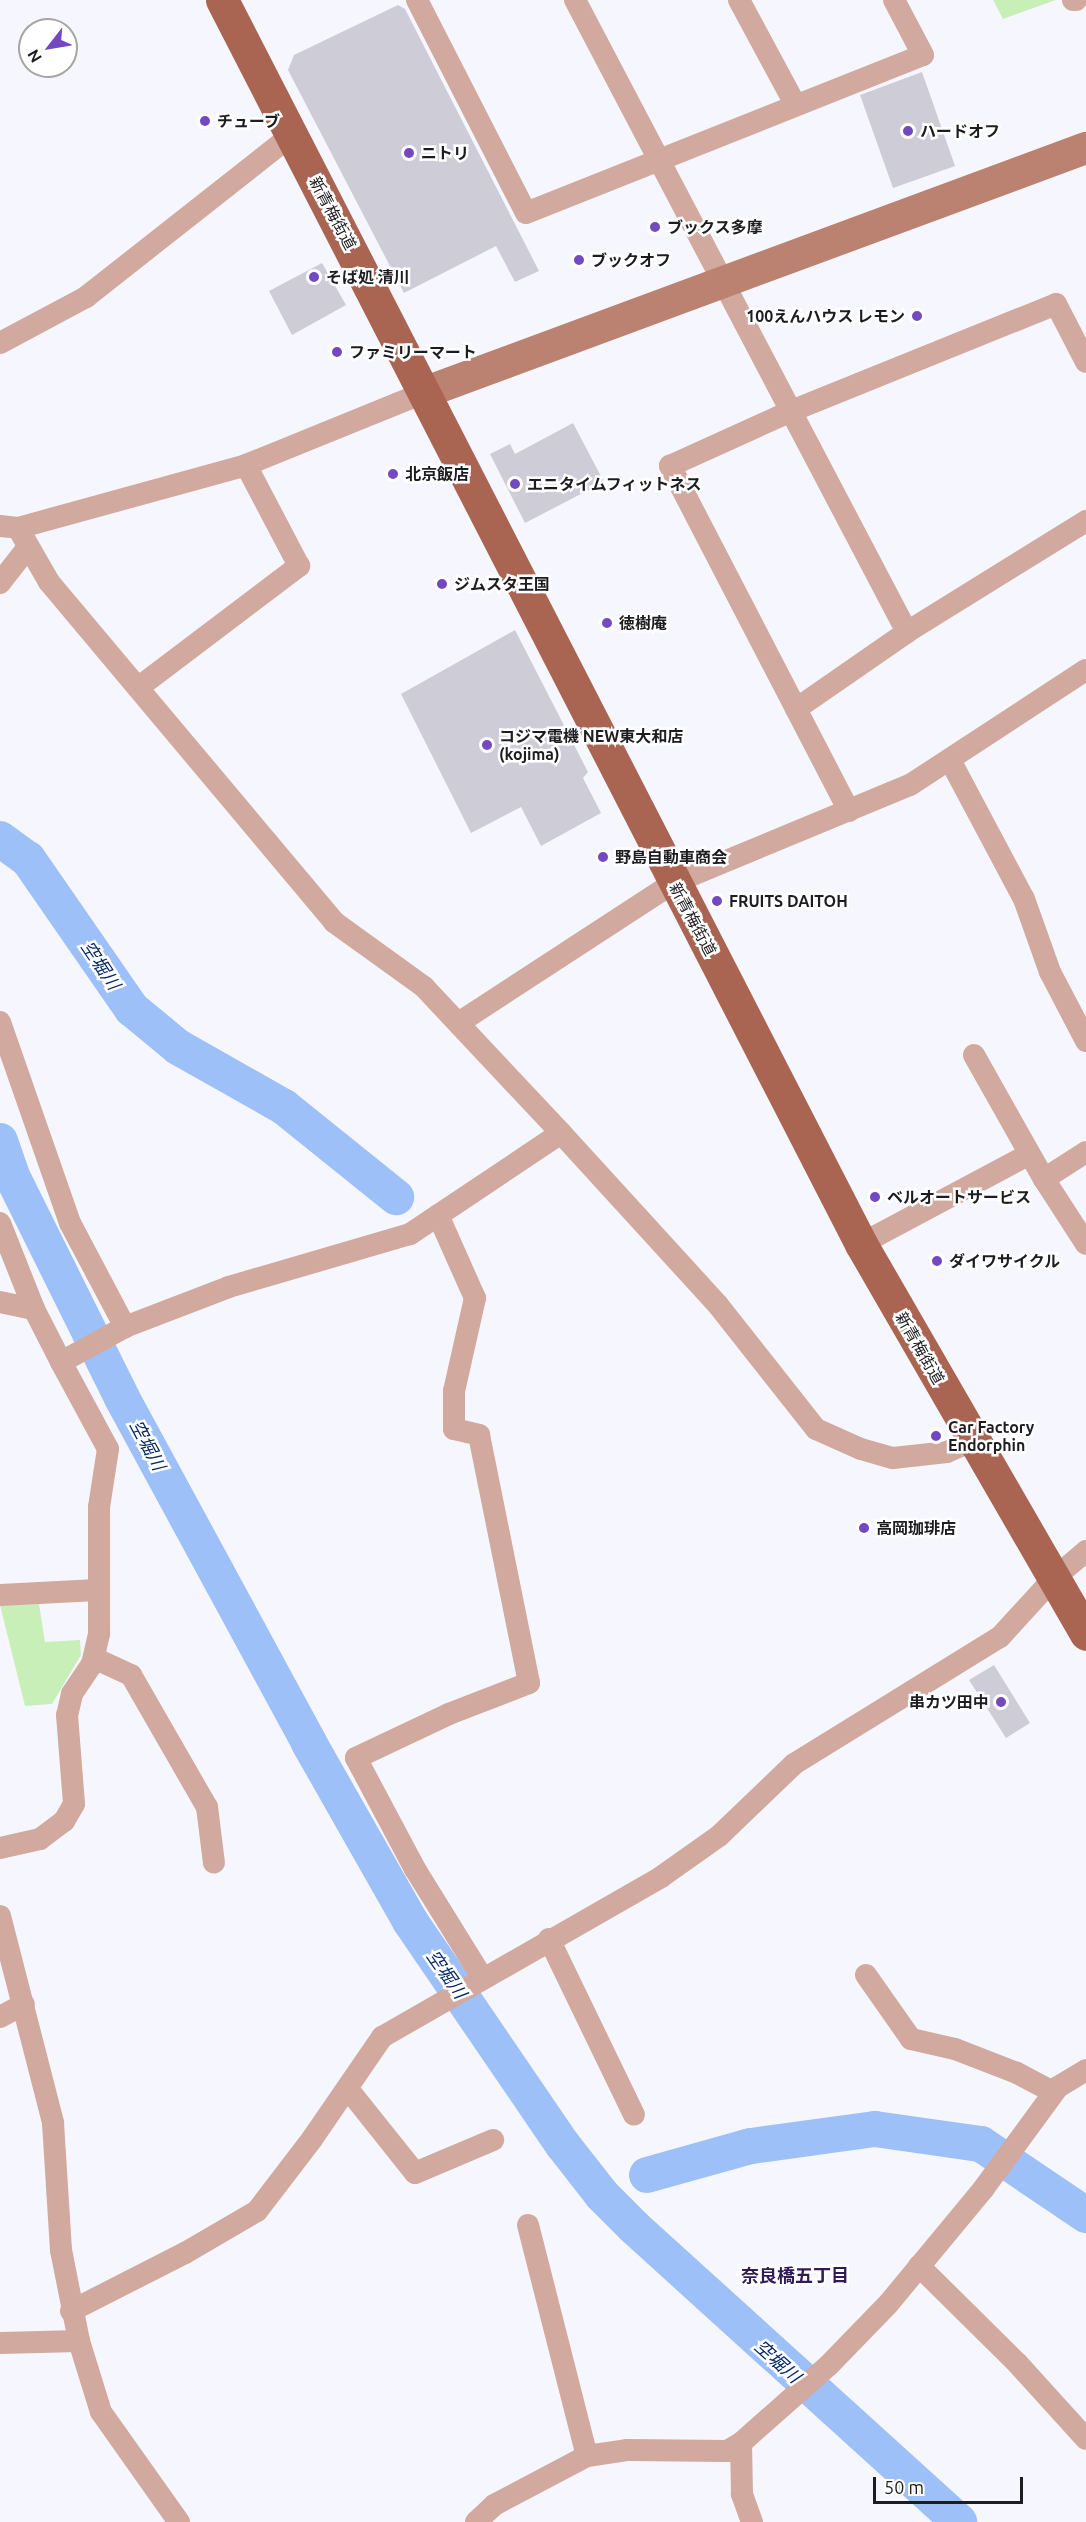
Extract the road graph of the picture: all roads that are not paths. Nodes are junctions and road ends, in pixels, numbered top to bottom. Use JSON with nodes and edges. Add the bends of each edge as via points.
{"nodes":[{"id":1,"x":222,"y":0,"type":"edge"},
{"id":2,"x":417,"y":0,"type":"edge"},
{"id":3,"x":575,"y":0,"type":"edge"},
{"id":4,"x":739,"y":0,"type":"edge"},
{"id":5,"x":894,"y":0,"type":"edge"},
{"id":6,"x":795,"y":104,"type":"junction"},
{"id":7,"x":292,"y":135,"type":"junction"},
{"id":8,"x":1086,"y":148,"type":"edge"},
{"id":9,"x":658,"y":160,"type":"junction"},
{"id":10,"x":722,"y":282,"type":"junction"},
{"id":11,"x":0,"y":343,"type":"edge"},
{"id":12,"x":1086,"y":362,"type":"edge"},
{"id":13,"x":426,"y":392,"type":"junction"},
{"id":14,"x":789,"y":412,"type":"junction"},
{"id":15,"x":246,"y":465,"type":"junction"},
{"id":16,"x":1086,"y":521,"type":"edge"},
{"id":17,"x":15,"y":534,"type":"edge"},
{"id":18,"x":0,"y":583,"type":"edge"},
{"id":19,"x":907,"y":632,"type":"junction"},
{"id":20,"x":1086,"y":670,"type":"edge"},
{"id":21,"x":139,"y":687,"type":"junction"},
{"id":22,"x":796,"y":709,"type":"junction"},
{"id":23,"x":950,"y":760,"type":"junction"},
{"id":24,"x":849,"y":811,"type":"junction"},
{"id":25,"x":673,"y":883,"type":"junction"},
{"id":26,"x":0,"y":1022,"type":"edge"},
{"id":27,"x":460,"y":1022,"type":"junction"},
{"id":28,"x":1086,"y":1041,"type":"edge"},
{"id":29,"x":974,"y":1055,"type":"dead end"},
{"id":30,"x":561,"y":1133,"type":"junction"},
{"id":31,"x":1086,"y":1152,"type":"edge"},
{"id":32,"x":1028,"y":1155,"type":"junction"},
{"id":33,"x":1044,"y":1179,"type":"junction"},
{"id":34,"x":438,"y":1215,"type":"junction"},
{"id":35,"x":0,"y":1223,"type":"edge"},
{"id":36,"x":861,"y":1244,"type":"junction"},
{"id":37,"x":1086,"y":1244,"type":"edge"},
{"id":38,"x":0,"y":1302,"type":"edge"},
{"id":39,"x":34,"y":1309,"type":"junction"},
{"id":40,"x":121,"y":1329,"type":"junction"},
{"id":41,"x":66,"y":1359,"type":"junction"},
{"id":42,"x":972,"y":1441,"type":"junction"},
{"id":43,"x":1086,"y":1551,"type":"edge"},
{"id":44,"x":1052,"y":1580,"type":"junction"},
{"id":45,"x":97,"y":1590,"type":"junction"},
{"id":46,"x":0,"y":1595,"type":"edge"},
{"id":47,"x":1086,"y":1634,"type":"edge"},
{"id":48,"x":94,"y":1658,"type":"junction"},
{"id":49,"x":0,"y":1848,"type":"edge"},
{"id":50,"x":214,"y":1863,"type":"dead end"},
{"id":51,"x":0,"y":1916,"type":"edge"},
{"id":52,"x":549,"y":1940,"type":"junction"},
{"id":53,"x":866,"y":1974,"type":"dead end"},
{"id":54,"x":479,"y":1979,"type":"junction"},
{"id":55,"x":24,"y":2004,"type":"junction"},
{"id":56,"x":0,"y":2018,"type":"edge"},
{"id":57,"x":1086,"y":2070,"type":"edge"},
{"id":58,"x":348,"y":2089,"type":"junction"},
{"id":59,"x":1053,"y":2092,"type":"junction"},
{"id":60,"x":634,"y":2115,"type":"dead end"},
{"id":61,"x":493,"y":2140,"type":"dead end"},
{"id":62,"x":528,"y":2224,"type":"dead end"},
{"id":63,"x":919,"y":2266,"type":"junction"},
{"id":64,"x":72,"y":2311,"type":"junction"},
{"id":65,"x":79,"y":2341,"type":"junction"},
{"id":66,"x":0,"y":2343,"type":"edge"},
{"id":67,"x":1086,"y":2439,"type":"edge"},
{"id":68,"x":741,"y":2443,"type":"junction"},
{"id":69,"x":587,"y":2456,"type":"junction"},
{"id":70,"x":179,"y":2522,"type":"edge"},
{"id":71,"x":476,"y":2522,"type":"edge"},
{"id":72,"x":752,"y":2522,"type":"edge"}],
"edges":[{"from":1,"to":7,"type":"main road","name":"新青梅街道"},
{"from":2,"to":9,"type":"street","via":[[526,213]]},
{"from":3,"to":9,"type":"street"},
{"from":4,"to":6,"type":"street"},
{"from":5,"to":6,"type":"street","via":[[923,55]]},
{"from":6,"to":9,"type":"street"},
{"from":7,"to":11,"type":"street","via":[[86,297]]},
{"from":7,"to":13,"type":"main road","name":"新青梅街道"},
{"from":8,"to":10,"type":"street"},
{"from":9,"to":10,"type":"street"},
{"from":10,"to":13,"type":"street"},
{"from":10,"to":14,"type":"street"},
{"from":12,"to":14,"type":"street","via":[[1056,304]]},
{"from":13,"to":15,"type":"street"},
{"from":13,"to":25,"type":"main road","name":"新青梅街道"},
{"from":14,"to":19,"type":"street"},
{"from":14,"to":22,"type":"street","via":[[670,466]]},
{"from":15,"to":17,"type":"street"},
{"from":15,"to":21,"type":"street","via":[[299,566]]},
{"from":16,"to":19,"type":"street"},
{"from":17,"to":18,"type":"street"},
{"from":17,"to":21,"type":"street","via":[[49,582]]},
{"from":19,"to":22,"type":"street"},
{"from":20,"to":23,"type":"street"},
{"from":21,"to":27,"type":"street","via":[[334,922],[424,987]]},
{"from":22,"to":24,"type":"street"},
{"from":23,"to":24,"type":"street","via":[[910,785]]},
{"from":23,"to":28,"type":"street","via":[[1024,899],[1050,972]]},
{"from":24,"to":25,"type":"street"},
{"from":25,"to":27,"type":"street"},
{"from":25,"to":36,"type":"main road","name":"新青梅街道"},
{"from":26,"to":40,"type":"street","via":[[70,1223]]},
{"from":27,"to":30,"type":"street"},
{"from":29,"to":32,"type":"street"},
{"from":30,"to":34,"type":"street"},
{"from":30,"to":42,"type":"street","via":[[718,1305],[816,1429],[893,1458],[947,1452]]},
{"from":31,"to":33,"type":"street"},
{"from":32,"to":33,"type":"street"},
{"from":32,"to":36,"type":"street"},
{"from":33,"to":37,"type":"street"},
{"from":34,"to":40,"type":"street","via":[[410,1234],[229,1287]]},
{"from":34,"to":54,"type":"street","via":[[475,1298],[454,1390],[454,1429],[479,1435],[529,1683],[449,1714],[356,1758]]},
{"from":35,"to":39,"type":"street"},
{"from":36,"to":42,"type":"main road","name":"新青梅街道"},
{"from":38,"to":39,"type":"street"},
{"from":39,"to":41,"type":"street"},
{"from":40,"to":41,"type":"street"},
{"from":41,"to":45,"type":"street","via":[[108,1449],[99,1507]]},
{"from":42,"to":44,"type":"main road","name":"新青梅街道"},
{"from":43,"to":44,"type":"street"},
{"from":44,"to":47,"type":"main road","name":"新青梅街道"},
{"from":44,"to":52,"type":"street","via":[[1000,1637],[794,1764],[719,1836],[662,1877]]},
{"from":45,"to":46,"type":"street"},
{"from":45,"to":48,"type":"street","via":[[99,1634]]},
{"from":48,"to":49,"type":"street","via":[[72,1694],[67,1715],[74,1804],[64,1821],[40,1839]]},
{"from":48,"to":50,"type":"street","via":[[131,1675],[207,1807]]},
{"from":51,"to":55,"type":"street"},
{"from":52,"to":54,"type":"street"},
{"from":52,"to":60,"type":"street"},
{"from":53,"to":59,"type":"street","via":[[911,2039],[955,2049]]},
{"from":54,"to":58,"type":"street","via":[[382,2037]]},
{"from":55,"to":56,"type":"street"},
{"from":55,"to":64,"type":"street","via":[[53,2123],[61,2250]]},
{"from":57,"to":59,"type":"street"},
{"from":58,"to":61,"type":"street","via":[[415,2173]]},
{"from":58,"to":64,"type":"street","via":[[256,2211]]},
{"from":59,"to":63,"type":"street","via":[[998,2169]]},
{"from":62,"to":69,"type":"street"},
{"from":63,"to":67,"type":"street","via":[[972,2315]]},
{"from":63,"to":68,"type":"street","via":[[821,2372]]},
{"from":64,"to":65,"type":"street"},
{"from":65,"to":66,"type":"street"},
{"from":65,"to":70,"type":"street","via":[[101,2412]]},
{"from":68,"to":69,"type":"street","via":[[727,2451],[627,2450]]},
{"from":68,"to":72,"type":"street","via":[[742,2494]]},
{"from":69,"to":71,"type":"street","via":[[494,2505]]}]}
